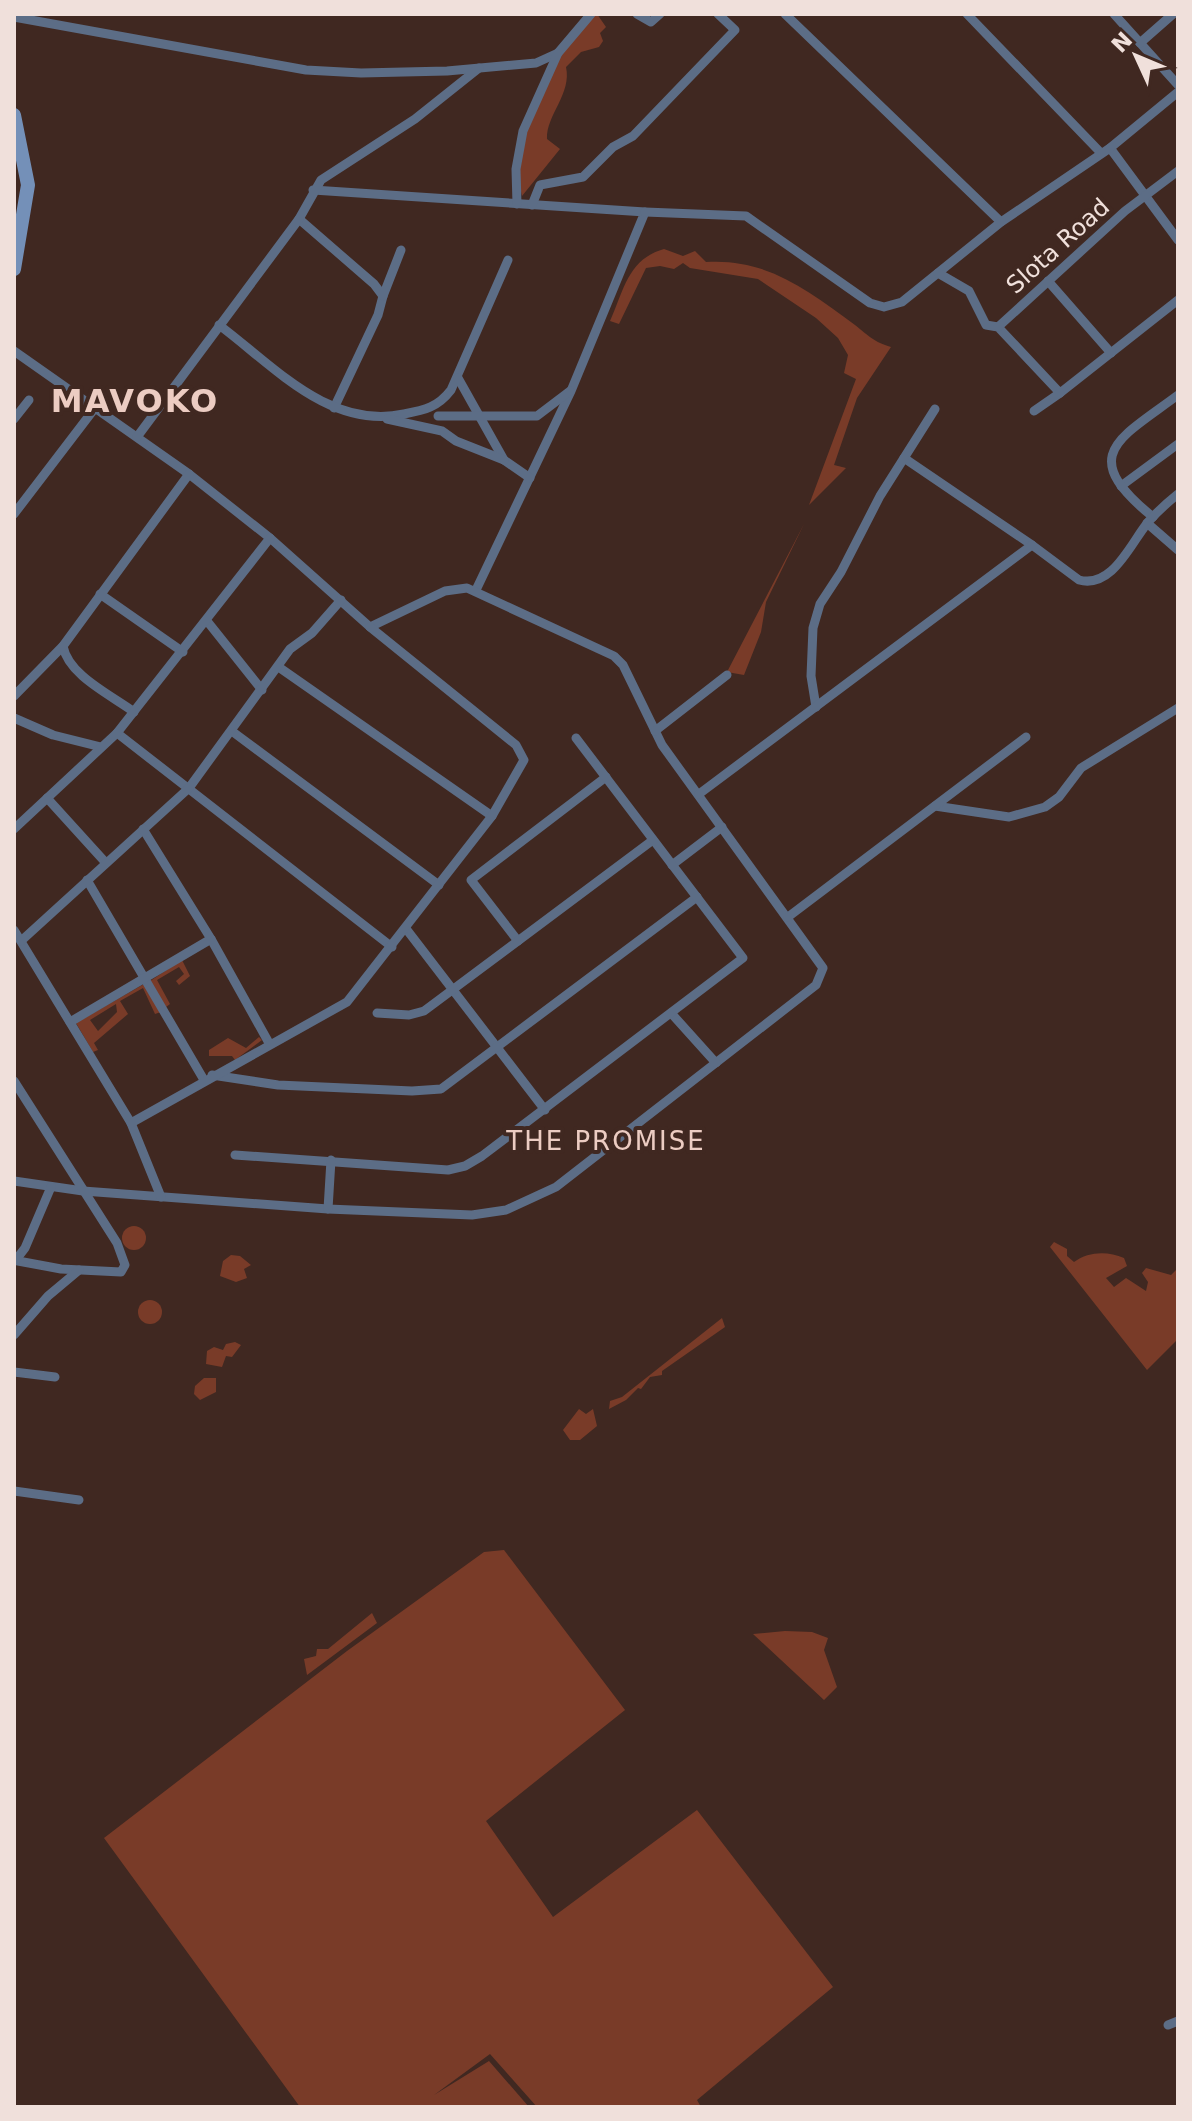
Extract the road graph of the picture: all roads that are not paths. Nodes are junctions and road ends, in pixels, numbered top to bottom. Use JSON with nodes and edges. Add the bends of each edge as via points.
{"nodes":[{"id":1,"x":591,"y":14,"type":"edge"},
{"id":2,"x":637,"y":14,"type":"edge"},
{"id":3,"x":660,"y":14,"type":"edge"},
{"id":4,"x":718,"y":14,"type":"edge"},
{"id":5,"x":785,"y":14,"type":"edge"},
{"id":6,"x":967,"y":14,"type":"edge"},
{"id":7,"x":1114,"y":14,"type":"edge"},
{"id":8,"x":1173,"y":14,"type":"edge"},
{"id":9,"x":14,"y":17,"type":"edge"},
{"id":10,"x":1140,"y":43,"type":"junction"},
{"id":11,"x":558,"y":53,"type":"junction"},
{"id":12,"x":479,"y":68,"type":"junction"},
{"id":13,"x":1178,"y":85,"type":"edge"},
{"id":14,"x":1178,"y":92,"type":"edge"},
{"id":15,"x":14,"y":115,"type":"edge"},
{"id":16,"x":1106,"y":150,"type":"junction"},
{"id":17,"x":1178,"y":171,"type":"edge"},
{"id":18,"x":313,"y":190,"type":"junction"},
{"id":19,"x":1145,"y":195,"type":"junction"},
{"id":20,"x":517,"y":204,"type":"junction"},
{"id":21,"x":532,"y":205,"type":"junction"},
{"id":22,"x":645,"y":212,"type":"junction"},
{"id":23,"x":299,"y":219,"type":"junction"},
{"id":24,"x":1001,"y":222,"type":"junction"},
{"id":25,"x":1178,"y":240,"type":"edge"},
{"id":26,"x":401,"y":250,"type":"dead end"},
{"id":27,"x":508,"y":260,"type":"dead end"},
{"id":28,"x":14,"y":269,"type":"edge"},
{"id":29,"x":938,"y":273,"type":"junction"},
{"id":30,"x":1048,"y":281,"type":"junction"},
{"id":31,"x":383,"y":296,"type":"junction"},
{"id":32,"x":1178,"y":300,"type":"edge"},
{"id":33,"x":219,"y":325,"type":"junction"},
{"id":34,"x":998,"y":327,"type":"junction"},
{"id":35,"x":14,"y":351,"type":"edge"},
{"id":36,"x":1111,"y":353,"type":"junction"},
{"id":37,"x":458,"y":378,"type":"junction"},
{"id":38,"x":571,"y":391,"type":"junction"},
{"id":39,"x":1060,"y":393,"type":"junction"},
{"id":40,"x":1178,"y":395,"type":"edge"},
{"id":41,"x":29,"y":400,"type":"dead end"},
{"id":42,"x":440,"y":404,"type":"junction"},
{"id":43,"x":95,"y":408,"type":"junction"},
{"id":44,"x":334,"y":408,"type":"junction"},
{"id":45,"x":935,"y":409,"type":"dead end"},
{"id":46,"x":1034,"y":411,"type":"dead end"},
{"id":47,"x":477,"y":415,"type":"junction"},
{"id":48,"x":438,"y":416,"type":"junction"},
{"id":49,"x":384,"y":418,"type":"junction"},
{"id":50,"x":14,"y":419,"type":"edge"},
{"id":51,"x":437,"y":430,"type":"junction"},
{"id":52,"x":137,"y":437,"type":"junction"},
{"id":53,"x":1178,"y":444,"type":"edge"},
{"id":54,"x":904,"y":458,"type":"junction"},
{"id":55,"x":504,"y":460,"type":"junction"},
{"id":56,"x":189,"y":474,"type":"junction"},
{"id":57,"x":530,"y":478,"type":"junction"},
{"id":58,"x":1121,"y":486,"type":"junction"},
{"id":59,"x":1178,"y":494,"type":"edge"},
{"id":60,"x":14,"y":514,"type":"edge"},
{"id":61,"x":1150,"y":520,"type":"junction"},
{"id":62,"x":270,"y":538,"type":"junction"},
{"id":63,"x":1032,"y":545,"type":"junction"},
{"id":64,"x":1178,"y":550,"type":"edge"},
{"id":65,"x":476,"y":590,"type":"junction"},
{"id":66,"x":100,"y":594,"type":"junction"},
{"id":67,"x":341,"y":600,"type":"junction"},
{"id":68,"x":207,"y":621,"type":"junction"},
{"id":69,"x":370,"y":627,"type":"junction"},
{"id":70,"x":63,"y":646,"type":"junction"},
{"id":71,"x":183,"y":652,"type":"junction"},
{"id":72,"x":280,"y":668,"type":"junction"},
{"id":73,"x":727,"y":675,"type":"dead end"},
{"id":74,"x":262,"y":690,"type":"junction"},
{"id":75,"x":14,"y":696,"type":"edge"},
{"id":76,"x":816,"y":707,"type":"junction"},
{"id":77,"x":1178,"y":708,"type":"edge"},
{"id":78,"x":134,"y":712,"type":"junction"},
{"id":79,"x":14,"y":718,"type":"edge"},
{"id":80,"x":655,"y":731,"type":"junction"},
{"id":81,"x":233,"y":732,"type":"junction"},
{"id":82,"x":117,"y":733,"type":"junction"},
{"id":83,"x":1026,"y":737,"type":"dead end"},
{"id":84,"x":576,"y":738,"type":"dead end"},
{"id":85,"x":101,"y":747,"type":"junction"},
{"id":86,"x":606,"y":777,"type":"junction"},
{"id":87,"x":189,"y":788,"type":"junction"},
{"id":88,"x":699,"y":794,"type":"junction"},
{"id":89,"x":47,"y":798,"type":"junction"},
{"id":90,"x":935,"y":806,"type":"junction"},
{"id":91,"x":492,"y":816,"type":"junction"},
{"id":92,"x":722,"y":827,"type":"junction"},
{"id":93,"x":14,"y":829,"type":"edge"},
{"id":94,"x":143,"y":829,"type":"junction"},
{"id":95,"x":653,"y":840,"type":"junction"},
{"id":96,"x":106,"y":863,"type":"junction"},
{"id":97,"x":672,"y":865,"type":"junction"},
{"id":98,"x":87,"y":880,"type":"junction"},
{"id":99,"x":439,"y":885,"type":"junction"},
{"id":100,"x":697,"y":897,"type":"junction"},
{"id":101,"x":788,"y":917,"type":"junction"},
{"id":102,"x":14,"y":930,"type":"edge"},
{"id":103,"x":407,"y":930,"type":"junction"},
{"id":104,"x":211,"y":939,"type":"junction"},
{"id":105,"x":21,"y":941,"type":"junction"},
{"id":106,"x":518,"y":941,"type":"junction"},
{"id":107,"x":392,"y":947,"type":"junction"},
{"id":108,"x":145,"y":978,"type":"junction"},
{"id":109,"x":451,"y":991,"type":"junction"},
{"id":110,"x":377,"y":1013,"type":"dead end"},
{"id":111,"x":671,"y":1013,"type":"junction"},
{"id":112,"x":70,"y":1022,"type":"junction"},
{"id":113,"x":269,"y":1043,"type":"junction"},
{"id":114,"x":497,"y":1048,"type":"junction"},
{"id":115,"x":716,"y":1063,"type":"junction"},
{"id":116,"x":208,"y":1078,"type":"junction"},
{"id":117,"x":14,"y":1081,"type":"edge"},
{"id":118,"x":545,"y":1110,"type":"junction"},
{"id":119,"x":131,"y":1123,"type":"junction"},
{"id":120,"x":235,"y":1155,"type":"dead end"},
{"id":121,"x":331,"y":1160,"type":"junction"},
{"id":122,"x":14,"y":1181,"type":"edge"},
{"id":123,"x":51,"y":1187,"type":"junction"},
{"id":124,"x":83,"y":1191,"type":"junction"},
{"id":125,"x":161,"y":1197,"type":"junction"},
{"id":126,"x":328,"y":1209,"type":"junction"},
{"id":127,"x":16,"y":1261,"type":"edge"},
{"id":128,"x":79,"y":1270,"type":"junction"},
{"id":129,"x":14,"y":1335,"type":"edge"},
{"id":130,"x":14,"y":1372,"type":"edge"},
{"id":131,"x":55,"y":1377,"type":"dead end"},
{"id":132,"x":14,"y":1491,"type":"edge"},
{"id":133,"x":79,"y":1500,"type":"dead end"}],
"edges":[{"from":1,"to":11,"type":"street"},
{"from":2,"to":3,"type":"street","via":[[651,22]]},
{"from":4,"to":21,"type":"street","via":[[735,30],[682,88],[583,177],[540,185]]},
{"from":5,"to":24,"type":"street"},
{"from":6,"to":16,"type":"street","name":"Slota Road"},
{"from":7,"to":10,"type":"street"},
{"from":8,"to":10,"type":"street"},
{"from":9,"to":12,"type":"street","via":[[306,70]]},
{"from":10,"to":13,"type":"street"},
{"from":11,"to":12,"type":"street","via":[[536,63]]},
{"from":11,"to":20,"type":"street","via":[[520,140]]},
{"from":12,"to":18,"type":"street"},
{"from":14,"to":16,"type":"street"},
{"from":15,"to":28,"type":"main road","via":[[28,185]]},
{"from":16,"to":19,"type":"street","name":"Slota Road"},
{"from":16,"to":24,"type":"street"},
{"from":17,"to":19,"type":"street","name":"Slota Road"},
{"from":18,"to":20,"type":"street"},
{"from":18,"to":23,"type":"street"},
{"from":19,"to":25,"type":"street","name":"Slota Road"},
{"from":19,"to":30,"type":"street","name":"Slota Road"},
{"from":20,"to":21,"type":"street"},
{"from":21,"to":22,"type":"street"},
{"from":22,"to":29,"type":"street","via":[[746,216],[876,306],[902,302]]},
{"from":22,"to":38,"type":"street"},
{"from":23,"to":31,"type":"street"},
{"from":23,"to":33,"type":"street"},
{"from":24,"to":29,"type":"street"},
{"from":26,"to":31,"type":"street"},
{"from":27,"to":37,"type":"street"},
{"from":29,"to":34,"type":"street","via":[[969,291],[986,325]]},
{"from":30,"to":34,"type":"street","name":"Slota Road"},
{"from":30,"to":36,"type":"street"},
{"from":31,"to":44,"type":"street"},
{"from":32,"to":36,"type":"street"},
{"from":33,"to":44,"type":"street"},
{"from":33,"to":52,"type":"street"},
{"from":34,"to":39,"type":"street"},
{"from":35,"to":43,"type":"street"},
{"from":36,"to":39,"type":"street"},
{"from":37,"to":42,"type":"street"},
{"from":37,"to":47,"type":"street"},
{"from":38,"to":47,"type":"street","via":[[537,416]]},
{"from":38,"to":57,"type":"street"},
{"from":39,"to":46,"type":"street"},
{"from":40,"to":58,"type":"street","via":[[1112,447],[1111,466]]},
{"from":41,"to":50,"type":"street"},
{"from":42,"to":48,"type":"street"},
{"from":42,"to":49,"type":"street"},
{"from":43,"to":52,"type":"street"},
{"from":43,"to":60,"type":"street"},
{"from":44,"to":49,"type":"street"},
{"from":45,"to":54,"type":"street"},
{"from":47,"to":48,"type":"street"},
{"from":47,"to":55,"type":"street"},
{"from":48,"to":51,"type":"street"},
{"from":49,"to":51,"type":"street"},
{"from":51,"to":55,"type":"street"},
{"from":52,"to":56,"type":"street"},
{"from":53,"to":58,"type":"street"},
{"from":54,"to":63,"type":"street"},
{"from":54,"to":76,"type":"street","via":[[820,604],[811,676]]},
{"from":55,"to":57,"type":"street"},
{"from":56,"to":62,"type":"street"},
{"from":56,"to":66,"type":"street"},
{"from":57,"to":65,"type":"street"},
{"from":58,"to":61,"type":"street"},
{"from":59,"to":61,"type":"street"},
{"from":61,"to":63,"type":"street","via":[[1118,564],[1087,582]]},
{"from":61,"to":64,"type":"street"},
{"from":62,"to":67,"type":"street"},
{"from":62,"to":68,"type":"street"},
{"from":63,"to":76,"type":"street"},
{"from":65,"to":69,"type":"street","via":[[445,591]]},
{"from":65,"to":80,"type":"street","via":[[614,656]]},
{"from":66,"to":70,"type":"street"},
{"from":66,"to":71,"type":"street"},
{"from":67,"to":69,"type":"street"},
{"from":67,"to":72,"type":"street","via":[[290,649]]},
{"from":68,"to":71,"type":"street"},
{"from":68,"to":74,"type":"street"},
{"from":69,"to":91,"type":"street","via":[[523,754],[522,769]]},
{"from":70,"to":75,"type":"street"},
{"from":70,"to":78,"type":"street","via":[[74,668]]},
{"from":71,"to":78,"type":"street"},
{"from":72,"to":74,"type":"street"},
{"from":72,"to":91,"type":"street"},
{"from":73,"to":80,"type":"street"},
{"from":74,"to":81,"type":"street"},
{"from":76,"to":88,"type":"street"},
{"from":77,"to":90,"type":"street","via":[[1081,768],[1059,797],[1035,811],[1009,817]]},
{"from":78,"to":82,"type":"street"},
{"from":79,"to":85,"type":"street"},
{"from":80,"to":88,"type":"street"},
{"from":81,"to":87,"type":"street"},
{"from":81,"to":99,"type":"street"},
{"from":82,"to":85,"type":"street"},
{"from":82,"to":87,"type":"street"},
{"from":83,"to":90,"type":"street"},
{"from":84,"to":86,"type":"street"},
{"from":85,"to":89,"type":"street"},
{"from":86,"to":95,"type":"street"},
{"from":86,"to":106,"type":"street","via":[[471,880]]},
{"from":87,"to":94,"type":"street"},
{"from":87,"to":107,"type":"street"},
{"from":88,"to":92,"type":"street"},
{"from":89,"to":93,"type":"street"},
{"from":89,"to":96,"type":"street"},
{"from":90,"to":101,"type":"street"},
{"from":91,"to":99,"type":"street"},
{"from":92,"to":97,"type":"street"},
{"from":92,"to":101,"type":"street"},
{"from":94,"to":96,"type":"street"},
{"from":94,"to":104,"type":"street"},
{"from":95,"to":97,"type":"street"},
{"from":95,"to":106,"type":"street"},
{"from":96,"to":98,"type":"street"},
{"from":97,"to":100,"type":"street"},
{"from":98,"to":105,"type":"street"},
{"from":98,"to":108,"type":"street"},
{"from":99,"to":103,"type":"street"},
{"from":100,"to":111,"type":"street","via":[[743,958]]},
{"from":100,"to":114,"type":"street"},
{"from":101,"to":115,"type":"street","via":[[819,958],[821,975],[816,985]]},
{"from":102,"to":105,"type":"street"},
{"from":103,"to":107,"type":"street"},
{"from":103,"to":109,"type":"street"},
{"from":104,"to":108,"type":"street"},
{"from":104,"to":113,"type":"street"},
{"from":105,"to":112,"type":"street"},
{"from":106,"to":109,"type":"street"},
{"from":107,"to":113,"type":"street","via":[[347,1002]]},
{"from":108,"to":112,"type":"street"},
{"from":108,"to":116,"type":"street"},
{"from":109,"to":110,"type":"street","via":[[416,1014]]},
{"from":109,"to":114,"type":"street"},
{"from":111,"to":115,"type":"street"},
{"from":111,"to":118,"type":"street"},
{"from":112,"to":119,"type":"street"},
{"from":113,"to":116,"type":"street"},
{"from":114,"to":116,"type":"street","via":[[449,1085],[422,1092]]},
{"from":114,"to":118,"type":"street"},
{"from":115,"to":126,"type":"street","via":[[556,1187],[525,1204],[472,1215]]},
{"from":116,"to":119,"type":"street"},
{"from":117,"to":124,"type":"street"},
{"from":118,"to":121,"type":"street","via":[[474,1162],[456,1169]]},
{"from":119,"to":125,"type":"street"},
{"from":120,"to":121,"type":"street"},
{"from":121,"to":126,"type":"street"},
{"from":122,"to":123,"type":"street"},
{"from":123,"to":124,"type":"street"},
{"from":123,"to":127,"type":"street"},
{"from":124,"to":125,"type":"street"},
{"from":124,"to":128,"type":"street","via":[[125,1265],[121,1272]]},
{"from":125,"to":126,"type":"street"},
{"from":127,"to":128,"type":"street"},
{"from":128,"to":129,"type":"street"},
{"from":130,"to":131,"type":"street"},
{"from":132,"to":133,"type":"street"}]}
